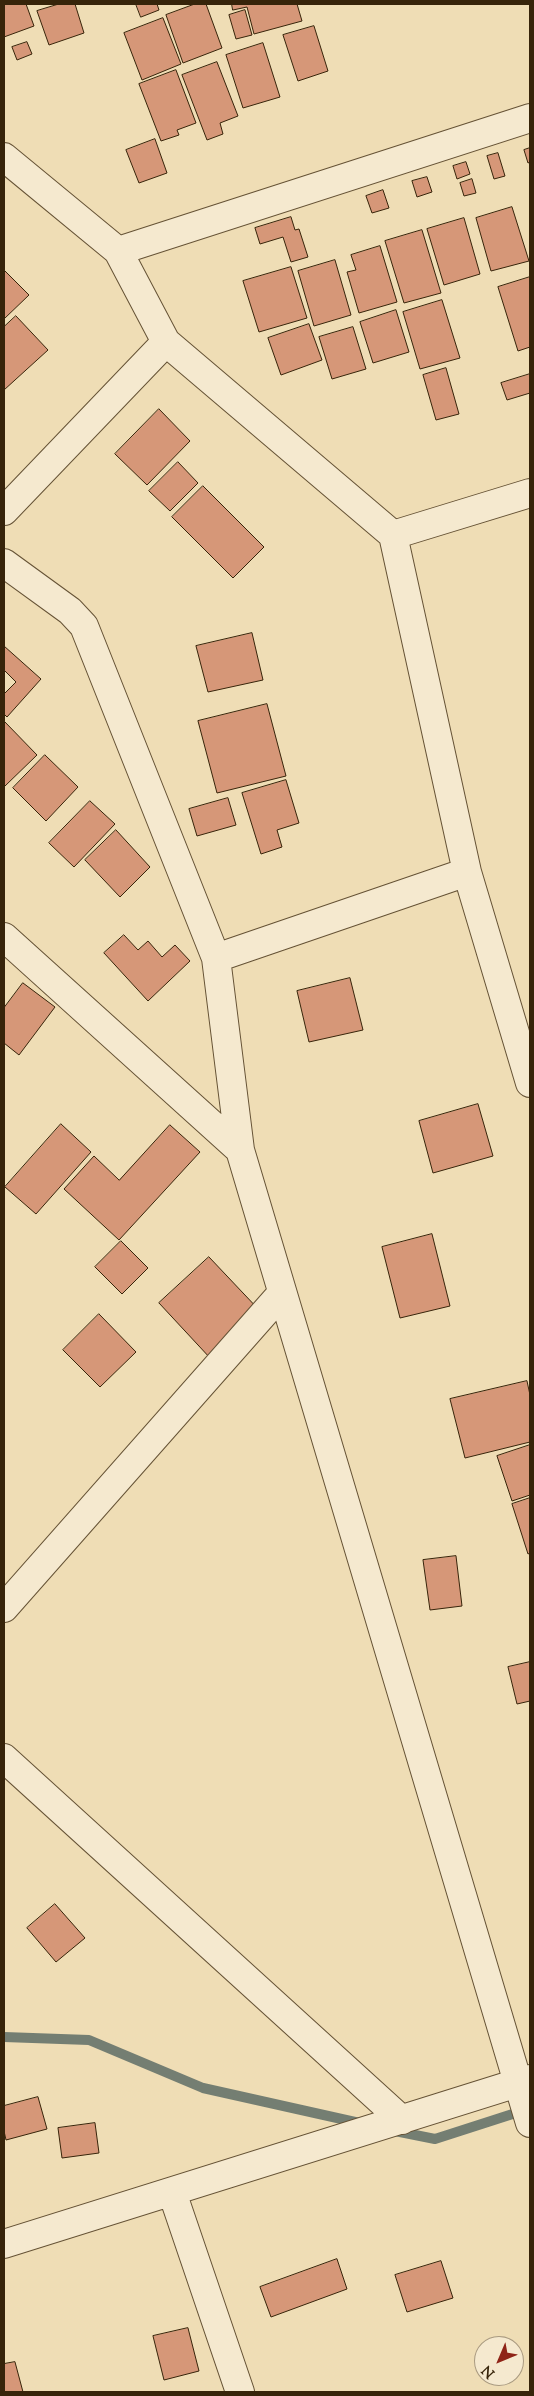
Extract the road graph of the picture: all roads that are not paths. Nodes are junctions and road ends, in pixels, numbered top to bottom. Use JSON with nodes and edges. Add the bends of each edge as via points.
{"nodes":[{"id":1,"x":530,"y":118,"type":"edge"},
{"id":2,"x":4,"y":157,"type":"edge"},
{"id":3,"x":118,"y":251,"type":"junction"},
{"id":4,"x":166,"y":342,"type":"junction"},
{"id":5,"x":530,"y":493,"type":"edge"},
{"id":6,"x":4,"y":511,"type":"edge"},
{"id":7,"x":393,"y":535,"type":"junction"},
{"id":8,"x":4,"y":563,"type":"edge"},
{"id":9,"x":467,"y":872,"type":"junction"},
{"id":10,"x":4,"y":936,"type":"edge"},
{"id":11,"x":216,"y":958,"type":"junction"},
{"id":12,"x":529,"y":1071,"type":"edge"},
{"id":13,"x":240,"y":1150,"type":"junction"},
{"id":14,"x":282,"y":1293,"type":"junction"},
{"id":15,"x":4,"y":1608,"type":"edge"},
{"id":16,"x":4,"y":1758,"type":"edge"},
{"id":17,"x":524,"y":2081,"type":"edge"},
{"id":18,"x":402,"y":2120,"type":"junction"},
{"id":19,"x":530,"y":2123,"type":"edge"},
{"id":20,"x":172,"y":2192,"type":"junction"},
{"id":21,"x":4,"y":2244,"type":"edge"},
{"id":22,"x":240,"y":2392,"type":"edge"}],
"edges":[{"from":1,"to":3,"type":"street"},
{"from":2,"to":3,"type":"street"},
{"from":3,"to":4,"type":"street"},
{"from":4,"to":6,"type":"street"},
{"from":4,"to":7,"type":"street"},
{"from":5,"to":7,"type":"street"},
{"from":7,"to":9,"type":"street"},
{"from":8,"to":11,"type":"street","via":[[70,611],[84,626]]},
{"from":9,"to":11,"type":"street"},
{"from":9,"to":12,"type":"street"},
{"from":10,"to":13,"type":"street"},
{"from":11,"to":13,"type":"street"},
{"from":13,"to":14,"type":"street"},
{"from":14,"to":15,"type":"street"},
{"from":14,"to":17,"type":"street"},
{"from":16,"to":18,"type":"street"},
{"from":17,"to":18,"type":"street"},
{"from":17,"to":19,"type":"street"},
{"from":18,"to":20,"type":"street"},
{"from":20,"to":21,"type":"street"},
{"from":20,"to":22,"type":"street"}]}
